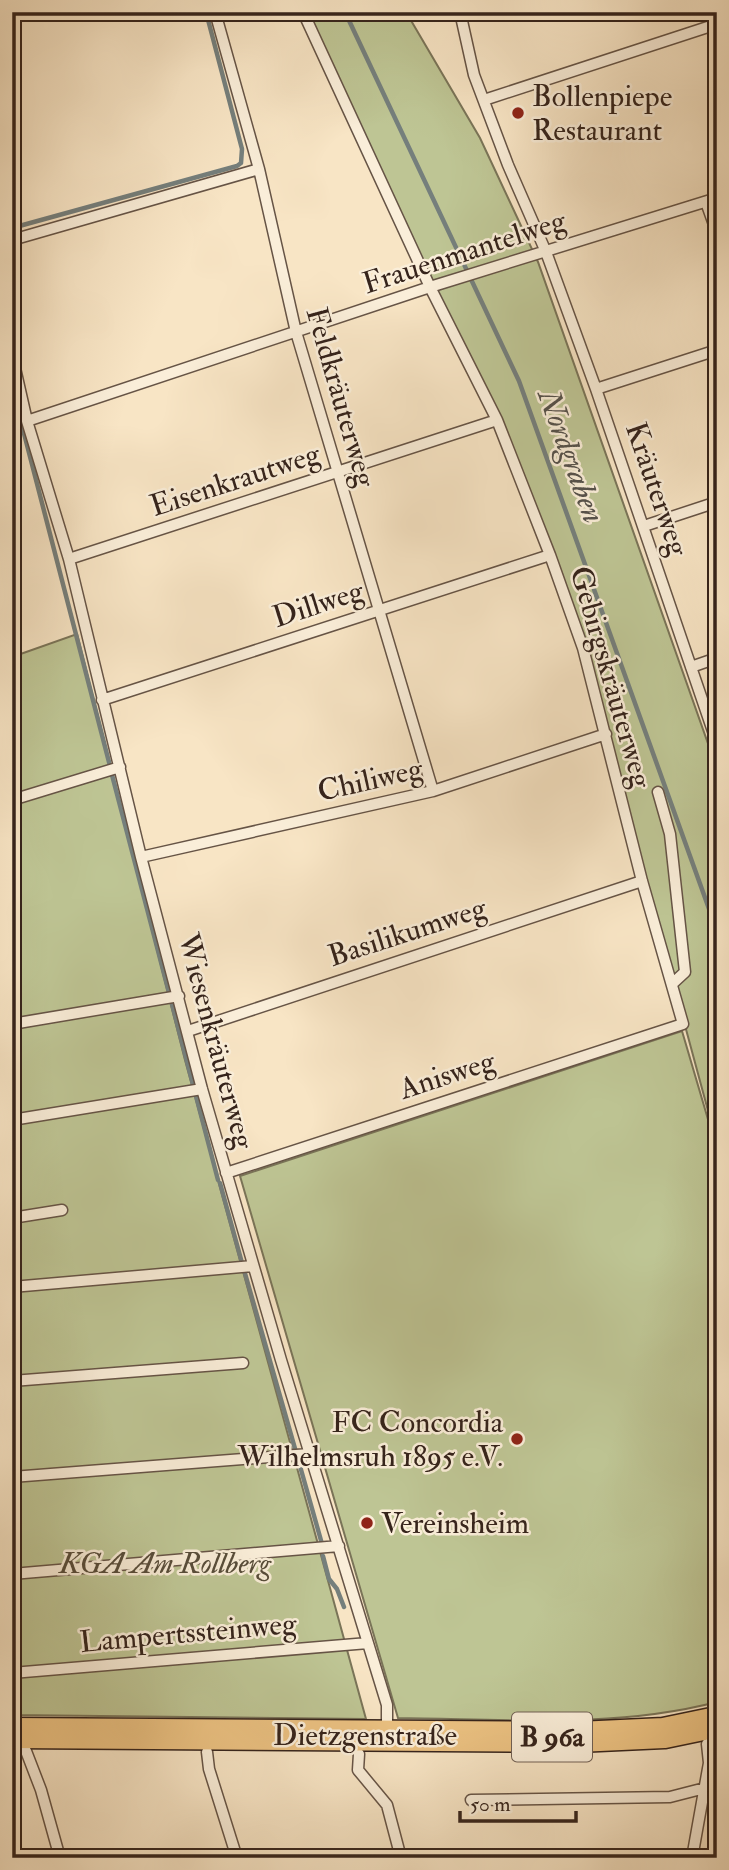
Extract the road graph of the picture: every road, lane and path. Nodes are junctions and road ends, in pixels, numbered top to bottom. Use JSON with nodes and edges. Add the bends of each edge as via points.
{"nodes":[{"id":1,"x":215,"y":12,"type":"edge"},
{"id":2,"x":303,"y":12,"type":"edge"},
{"id":3,"x":460,"y":12,"type":"edge"},
{"id":4,"x":717,"y":24,"type":"edge"},
{"id":5,"x":484,"y":100,"type":"junction"},
{"id":6,"x":259,"y":169,"type":"junction"},
{"id":7,"x":717,"y":198,"type":"edge"},
{"id":8,"x":706,"y":202,"type":"junction"},
{"id":9,"x":717,"y":233,"type":"edge"},
{"id":10,"x":12,"y":240,"type":"edge"},
{"id":11,"x":547,"y":252,"type":"junction"},
{"id":12,"x":433,"y":286,"type":"junction"},
{"id":13,"x":296,"y":332,"type":"junction"},
{"id":14,"x":717,"y":350,"type":"edge"},
{"id":15,"x":12,"y":355,"type":"edge"},
{"id":16,"x":596,"y":389,"type":"junction"},
{"id":17,"x":497,"y":420,"type":"junction"},
{"id":18,"x":27,"y":421,"type":"junction"},
{"id":19,"x":337,"y":473,"type":"junction"},
{"id":20,"x":717,"y":502,"type":"edge"},
{"id":21,"x":644,"y":526,"type":"junction"},
{"id":22,"x":550,"y":555,"type":"junction"},
{"id":23,"x":69,"y":559,"type":"junction"},
{"id":24,"x":12,"y":609,"type":"edge"},
{"id":25,"x":377,"y":610,"type":"junction"},
{"id":26,"x":12,"y":615,"type":"edge"},
{"id":27,"x":717,"y":658,"type":"edge"},
{"id":28,"x":691,"y":667,"type":"junction"},
{"id":29,"x":102,"y":700,"type":"junction"},
{"id":30,"x":606,"y":734,"type":"junction"},
{"id":31,"x":717,"y":743,"type":"edge"},
{"id":32,"x":120,"y":767,"type":"junction"},
{"id":33,"x":433,"y":791,"type":"junction"},
{"id":34,"x":658,"y":792,"type":"dead end"},
{"id":35,"x":12,"y":800,"type":"edge"},
{"id":36,"x":141,"y":857,"type":"junction"},
{"id":37,"x":642,"y":881,"type":"junction"},
{"id":38,"x":672,"y":984,"type":"junction"},
{"id":39,"x":173,"y":997,"type":"junction"},
{"id":40,"x":12,"y":1024,"type":"edge"},
{"id":41,"x":683,"y":1024,"type":"joint"},
{"id":42,"x":188,"y":1031,"type":"junction"},
{"id":43,"x":202,"y":1089,"type":"junction"},
{"id":44,"x":12,"y":1120,"type":"edge"},
{"id":45,"x":226,"y":1173,"type":"junction"},
{"id":46,"x":62,"y":1210,"type":"dead end"},
{"id":47,"x":12,"y":1218,"type":"edge"},
{"id":48,"x":253,"y":1266,"type":"junction"},
{"id":49,"x":12,"y":1287,"type":"edge"},
{"id":50,"x":243,"y":1363,"type":"dead end"},
{"id":51,"x":12,"y":1381,"type":"edge"},
{"id":52,"x":309,"y":1454,"type":"junction"},
{"id":53,"x":12,"y":1477,"type":"edge"},
{"id":54,"x":339,"y":1546,"type":"junction"},
{"id":55,"x":12,"y":1574,"type":"edge"},
{"id":56,"x":368,"y":1643,"type":"junction"},
{"id":57,"x":12,"y":1673,"type":"edge"},
{"id":58,"x":713,"y":1736,"type":"edge"},
{"id":59,"x":17,"y":1745,"type":"edge"},
{"id":60,"x":377,"y":1747,"type":"junction"},
{"id":61,"x":207,"y":1752,"type":"junction"},
{"id":62,"x":705,"y":1788,"type":"junction"},
{"id":63,"x":471,"y":1800,"type":"dead end"},
{"id":64,"x":60,"y":1858,"type":"edge"},
{"id":65,"x":237,"y":1858,"type":"edge"},
{"id":66,"x":401,"y":1858,"type":"edge"},
{"id":67,"x":692,"y":1858,"type":"edge"}],
"edges":[{"from":1,"to":6,"type":"lane","name":"Feldkräuterweg"},
{"from":2,"to":12,"type":"lane","name":"Gebirgskräuterweg"},
{"from":3,"to":5,"type":"lane"},
{"from":4,"to":5,"type":"lane"},
{"from":5,"to":11,"type":"lane","name":"Kräuterweg"},
{"from":6,"to":10,"type":"lane"},
{"from":6,"to":13,"type":"lane","name":"Feldkräuterweg"},
{"from":7,"to":8,"type":"lane","name":"Frauenmantelweg"},
{"from":8,"to":9,"type":"lane"},
{"from":8,"to":11,"type":"lane","name":"Frauenmantelweg"},
{"from":11,"to":12,"type":"lane","name":"Frauenmantelweg"},
{"from":11,"to":16,"type":"lane","name":"Kräuterweg"},
{"from":12,"to":13,"type":"lane","name":"Frauenmantelweg"},
{"from":12,"to":17,"type":"lane","name":"Gebirgskräuterweg"},
{"from":13,"to":18,"type":"lane","name":"Frauenmantelweg"},
{"from":13,"to":19,"type":"lane","name":"Feldkräuterweg"},
{"from":14,"to":16,"type":"lane"},
{"from":15,"to":18,"type":"lane","name":"Wiesenkräuterweg"},
{"from":16,"to":21,"type":"lane","name":"Kräuterweg"},
{"from":17,"to":19,"type":"lane","name":"Eisenkrautweg"},
{"from":17,"to":22,"type":"lane","name":"Gebirgskräuterweg"},
{"from":18,"to":23,"type":"lane","name":"Wiesenkräuterweg"},
{"from":19,"to":23,"type":"lane","name":"Eisenkrautweg"},
{"from":19,"to":25,"type":"lane","name":"Feldkräuterweg"},
{"from":20,"to":21,"type":"lane"},
{"from":21,"to":28,"type":"lane","name":"Kräuterweg"},
{"from":22,"to":25,"type":"lane","name":"Dillweg"},
{"from":22,"to":30,"type":"lane","name":"Gebirgskräuterweg","via":[[583,648]]},
{"from":23,"to":29,"type":"lane","name":"Wiesenkräuterweg"},
{"from":24,"to":26,"type":"lane"},
{"from":25,"to":29,"type":"lane","name":"Dillweg"},
{"from":25,"to":33,"type":"lane","name":"Feldkräuterweg"},
{"from":27,"to":28,"type":"lane"},
{"from":28,"to":31,"type":"lane","name":"Kräuterweg"},
{"from":29,"to":32,"type":"lane","name":"Wiesenkräuterweg"},
{"from":30,"to":33,"type":"lane","name":"Chiliweg"},
{"from":30,"to":37,"type":"lane","name":"Gebirgskräuterweg"},
{"from":32,"to":35,"type":"lane"},
{"from":32,"to":36,"type":"lane","name":"Wiesenkräuterweg"},
{"from":33,"to":36,"type":"lane","name":"Chiliweg"},
{"from":34,"to":38,"type":"lane","via":[[670,834],[685,972]]},
{"from":36,"to":39,"type":"lane","name":"Wiesenkräuterweg"},
{"from":37,"to":38,"type":"lane","name":"Gebirgskräuterweg"},
{"from":37,"to":42,"type":"lane","name":"Basilikumweg"},
{"from":38,"to":41,"type":"lane","name":"Gebirgskräuterweg"},
{"from":39,"to":40,"type":"lane"},
{"from":39,"to":42,"type":"lane","name":"Wiesenkräuterweg"},
{"from":41,"to":45,"type":"lane","name":"Anisweg"},
{"from":42,"to":43,"type":"lane","name":"Wiesenkräuterweg"},
{"from":43,"to":44,"type":"lane"},
{"from":43,"to":45,"type":"lane","name":"Wiesenkräuterweg"},
{"from":45,"to":48,"type":"lane","name":"Wiesenkräuterweg"},
{"from":46,"to":47,"type":"lane"},
{"from":48,"to":49,"type":"lane"},
{"from":48,"to":52,"type":"lane","name":"Wiesenkräuterweg"},
{"from":50,"to":51,"type":"lane"},
{"from":52,"to":53,"type":"lane"},
{"from":52,"to":54,"type":"lane","name":"Wiesenkräuterweg"},
{"from":54,"to":55,"type":"lane"},
{"from":54,"to":56,"type":"lane","name":"Wiesenkräuterweg"},
{"from":56,"to":57,"type":"lane","name":"Lampertssteinweg"},
{"from":56,"to":60,"type":"lane","name":"Wiesenkräuterweg","via":[[387,1705]]},
{"from":58,"to":60,"type":"main road","name":"Dietzgenstraße","number":"B 96a","via":[[664,1733]]},
{"from":58,"to":62,"type":"lane"},
{"from":59,"to":60,"type":"main road","name":"Dietzgenstraße","number":"B 96a"},
{"from":59,"to":61,"type":"main road","name":"Dietzgenstraße","number":"B 96a"},
{"from":59,"to":64,"type":"lane","via":[[41,1790]]},
{"from":60,"to":61,"type":"main road","name":"Dietzgenstraße","number":"B 96a"},
{"from":60,"to":66,"type":"lane","name":"Wiesenkräuterweg","via":[[358,1770],[387,1805]]},
{"from":61,"to":65,"type":"lane"},
{"from":62,"to":63,"type":"lane","via":[[670,1797]]},
{"from":62,"to":67,"type":"lane"}]}
